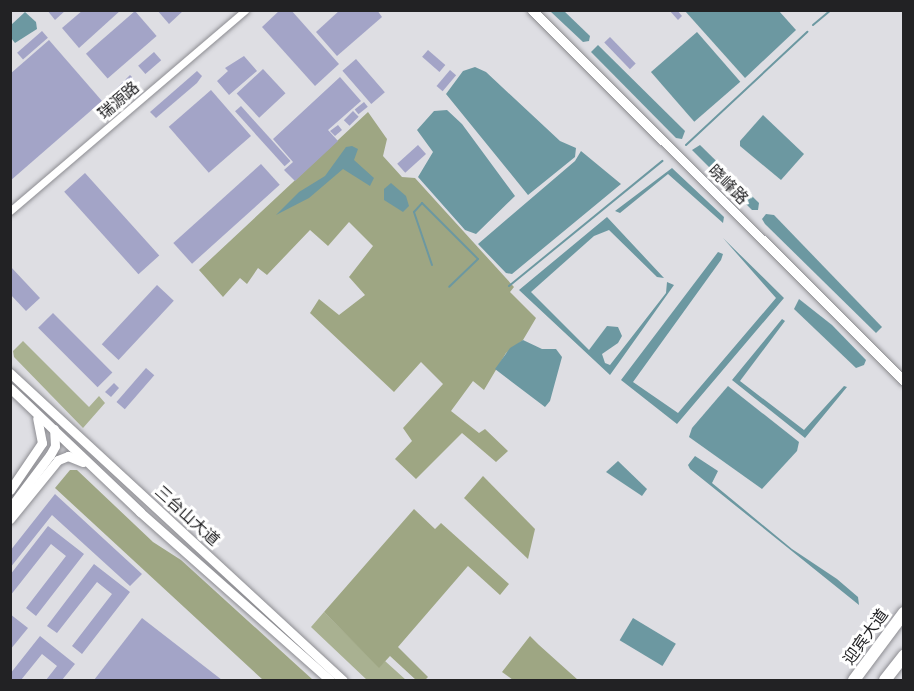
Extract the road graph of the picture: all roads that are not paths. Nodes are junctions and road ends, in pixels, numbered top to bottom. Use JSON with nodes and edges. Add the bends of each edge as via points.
{"nodes":[{"id":1,"x":245,"y":10,"type":"edge"},
{"id":2,"x":532,"y":10,"type":"edge"},
{"id":3,"x":10,"y":211,"type":"edge"},
{"id":4,"x":10,"y":373,"type":"edge"},
{"id":5,"x":903,"y":381,"type":"edge"},
{"id":6,"x":10,"y":388,"type":"edge"},
{"id":7,"x":45,"y":406,"type":"junction"},
{"id":8,"x":31,"y":409,"type":"junction"},
{"id":9,"x":54,"y":432,"type":"junction"},
{"id":10,"x":91,"y":466,"type":"junction"},
{"id":11,"x":10,"y":490,"type":"edge"},
{"id":12,"x":10,"y":508,"type":"edge"},
{"id":13,"x":10,"y":519,"type":"edge"},
{"id":14,"x":903,"y":613,"type":"edge"},
{"id":15,"x":903,"y":656,"type":"edge"},
{"id":16,"x":330,"y":681,"type":"edge"},
{"id":17,"x":343,"y":681,"type":"edge"},
{"id":18,"x":854,"y":681,"type":"edge"},
{"id":19,"x":885,"y":681,"type":"edge"}],
"edges":[{"from":1,"to":3,"type":"street","name":"瑞源路"},
{"from":2,"to":5,"type":"main road","name":"晓峰路"},
{"from":4,"to":7,"type":"main road","name":"三台山大道"},
{"from":6,"to":8,"type":"main road","name":"三台山大道"},
{"from":7,"to":9,"type":"main road"},
{"from":7,"to":17,"type":"main road","name":"三台山大道"},
{"from":8,"to":9,"type":"main road","name":"三台山大道"},
{"from":8,"to":11,"type":"main road","via":[[40,424],[42,443]]},
{"from":9,"to":10,"type":"main road","name":"三台山大道"},
{"from":9,"to":12,"type":"main road","via":[[55,446],[50,455]]},
{"from":10,"to":13,"type":"main road","via":[[68,456],[58,460]]},
{"from":10,"to":16,"type":"main road","name":"三台山大道"},
{"from":14,"to":18,"type":"highway","name":"迎宾大道"},
{"from":15,"to":19,"type":"highway"}]}
